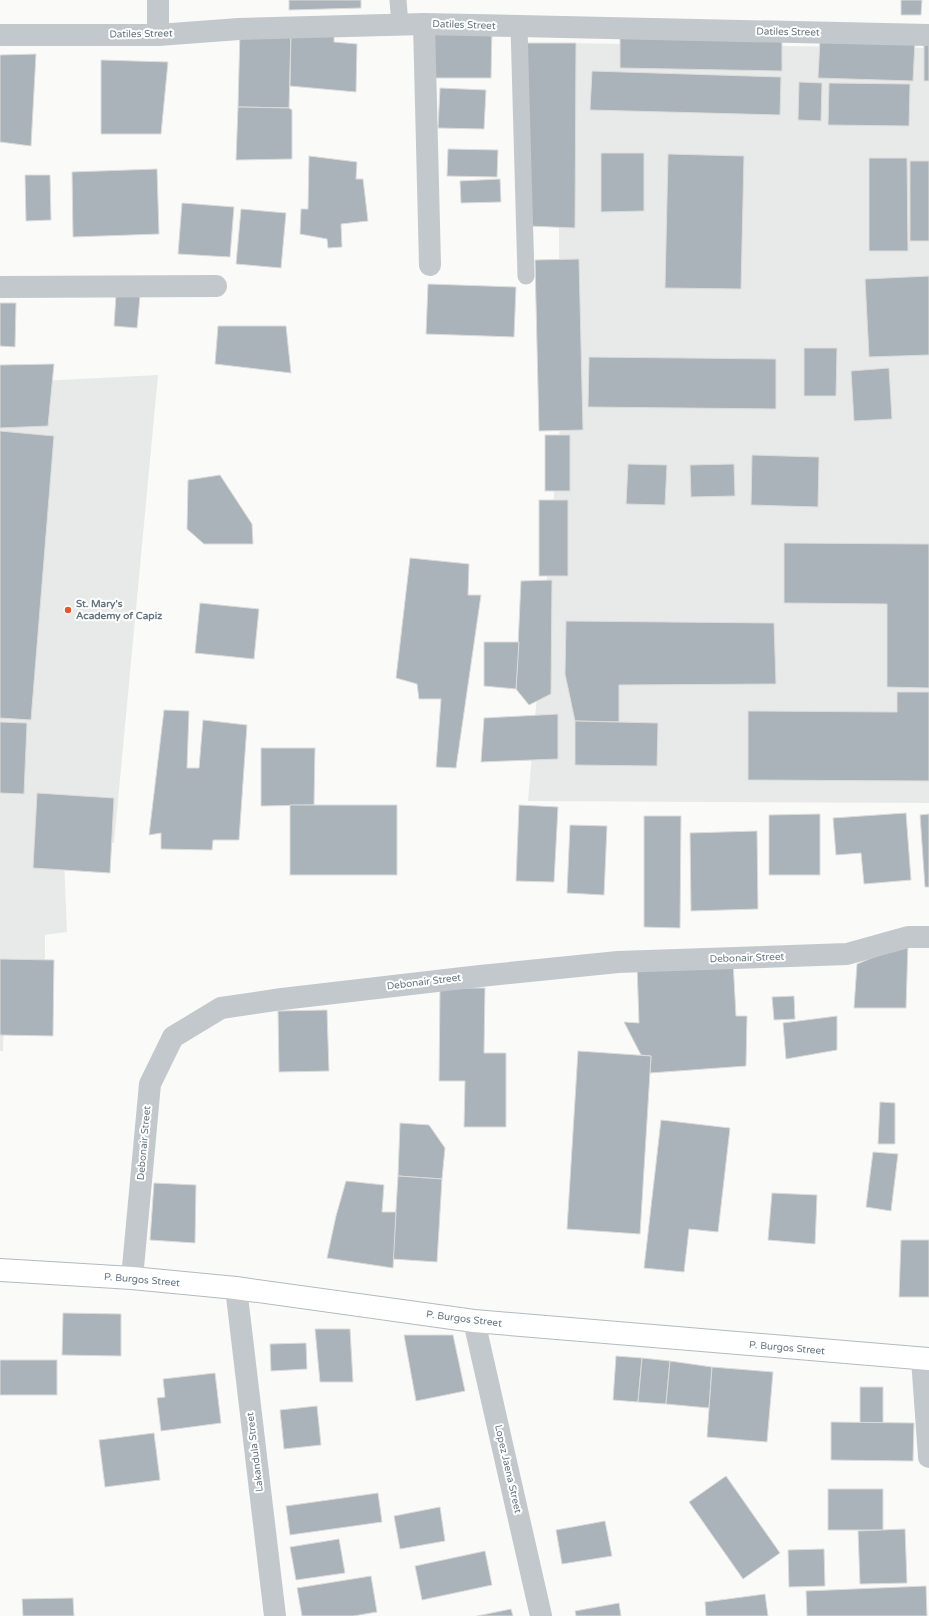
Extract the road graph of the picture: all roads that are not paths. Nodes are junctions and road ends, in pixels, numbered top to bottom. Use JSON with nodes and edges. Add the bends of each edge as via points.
{"nodes":[{"id":1,"x":158,"y":0,"type":"edge"},
{"id":2,"x":398,"y":0,"type":"edge"},
{"id":3,"x":424,"y":24,"type":"junction"},
{"id":4,"x":400,"y":25,"type":"junction"},
{"id":5,"x":519,"y":26,"type":"junction"},
{"id":6,"x":0,"y":35,"type":"edge"},
{"id":7,"x":158,"y":35,"type":"junction"},
{"id":8,"x":929,"y":35,"type":"edge"},
{"id":9,"x":430,"y":265,"type":"dead end"},
{"id":10,"x":526,"y":276,"type":"dead end"},
{"id":11,"x":216,"y":286,"type":"dead end"},
{"id":12,"x":0,"y":287,"type":"edge"},
{"id":13,"x":929,"y":938,"type":"edge"},
{"id":14,"x":0,"y":1270,"type":"edge"},
{"id":15,"x":132,"y":1278,"type":"junction"},
{"id":16,"x":236,"y":1288,"type":"junction"},
{"id":17,"x":474,"y":1321,"type":"junction"},
{"id":18,"x":926,"y":1359,"type":"edge"},
{"id":19,"x":929,"y":1457,"type":"edge"},
{"id":20,"x":275,"y":1616,"type":"edge"},
{"id":21,"x":541,"y":1616,"type":"edge"}],
"edges":[{"from":1,"to":7,"type":"street"},
{"from":2,"to":4,"type":"lane"},
{"from":3,"to":4,"type":"street","name":"Datiles Street"},
{"from":3,"to":5,"type":"street","name":"Datiles Street"},
{"from":3,"to":9,"type":"street"},
{"from":4,"to":7,"type":"street","name":"Datiles Street","via":[[239,29]]},
{"from":5,"to":8,"type":"street","name":"Datiles Street"},
{"from":5,"to":10,"type":"lane"},
{"from":6,"to":7,"type":"street","name":"Datiles Street"},
{"from":11,"to":12,"type":"street"},
{"from":13,"to":15,"type":"street","name":"Debonair Street","via":[[908,937],[847,954],[618,962],[221,1008],[173,1037],[150,1084]]},
{"from":14,"to":15,"type":"main road","name":"P. Burgos Street"},
{"from":15,"to":16,"type":"main road","name":"P. Burgos Street"},
{"from":16,"to":17,"type":"main road","name":"P. Burgos Street"},
{"from":16,"to":20,"type":"street","name":"Lakandula Street"},
{"from":17,"to":18,"type":"main road","name":"P. Burgos Street"},
{"from":17,"to":21,"type":"street","name":"Lopez Jaena Street"},
{"from":18,"to":19,"type":"street"}]}
